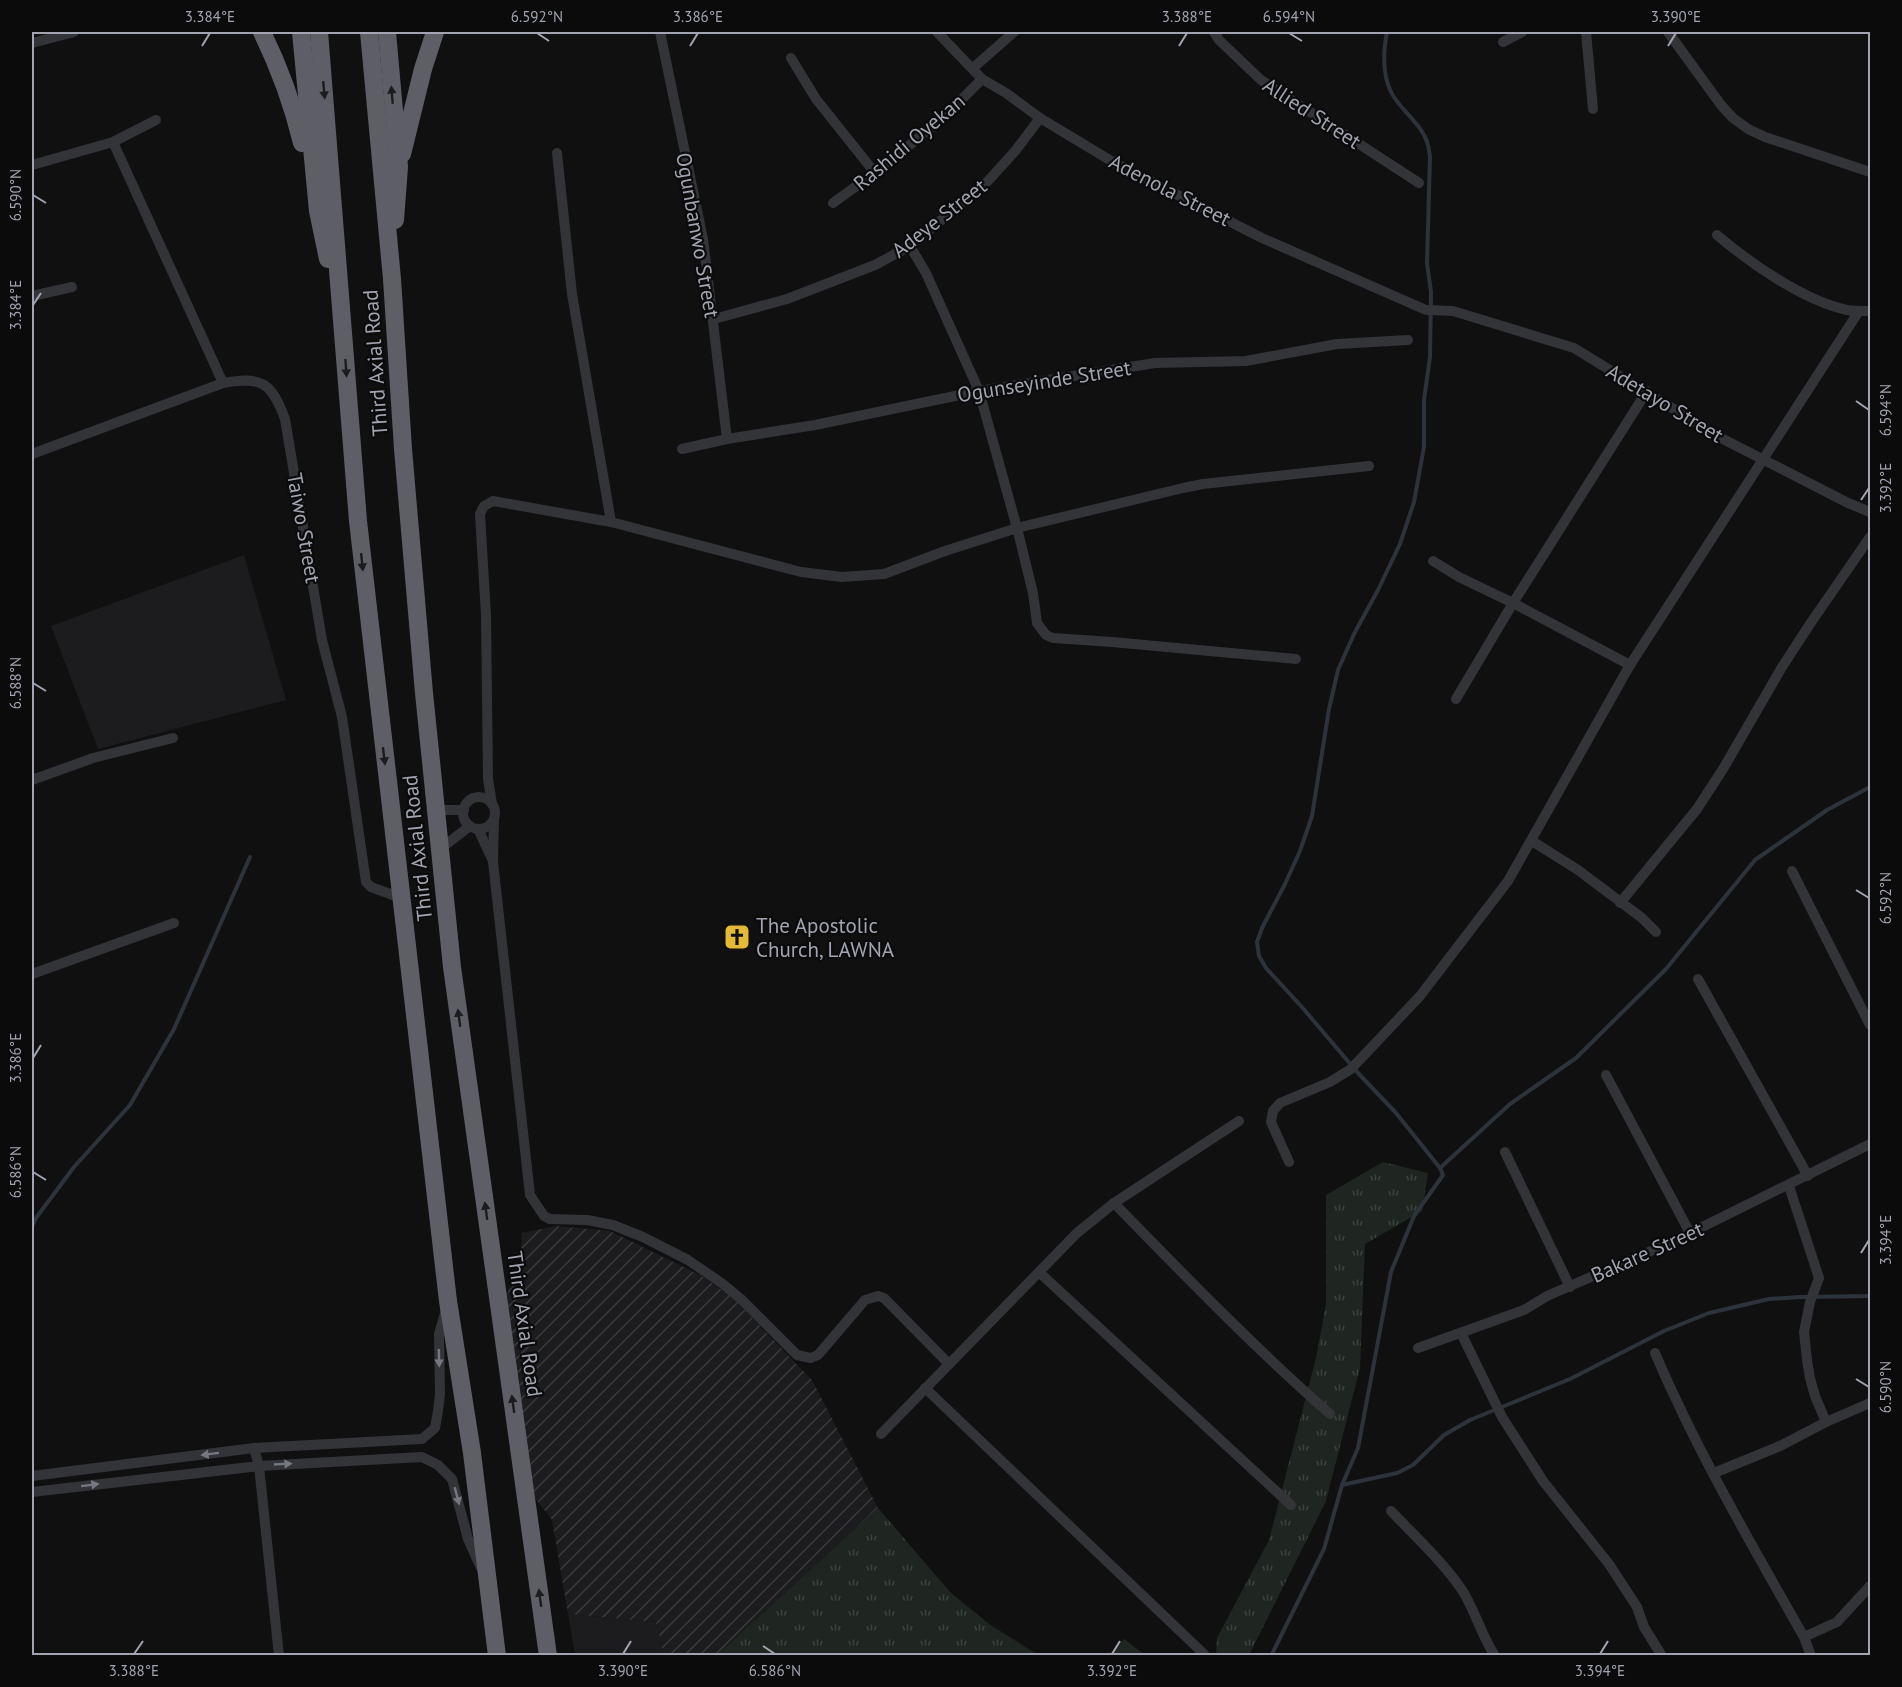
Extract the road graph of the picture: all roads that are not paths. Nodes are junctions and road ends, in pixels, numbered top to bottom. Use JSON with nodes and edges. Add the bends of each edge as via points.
{"nodes":[{"id":1,"x":74,"y":32,"type":"edge"},
{"id":2,"x":262,"y":32,"type":"edge"},
{"id":3,"x":301,"y":32,"type":"edge"},
{"id":4,"x":319,"y":32,"type":"edge"},
{"id":5,"x":369,"y":32,"type":"edge"},
{"id":6,"x":387,"y":32,"type":"edge"},
{"id":7,"x":435,"y":32,"type":"edge"},
{"id":8,"x":660,"y":32,"type":"edge"},
{"id":9,"x":937,"y":32,"type":"edge"},
{"id":10,"x":1014,"y":32,"type":"edge"},
{"id":11,"x":1214,"y":32,"type":"edge"},
{"id":12,"x":1522,"y":32,"type":"edge"},
{"id":13,"x":1586,"y":32,"type":"edge"},
{"id":14,"x":1668,"y":32,"type":"edge"},
{"id":15,"x":1503,"y":42,"type":"dead end"},
{"id":16,"x":32,"y":43,"type":"edge"},
{"id":17,"x":791,"y":58,"type":"dead end"},
{"id":18,"x":973,"y":68,"type":"junction"},
{"id":19,"x":982,"y":79,"type":"junction"},
{"id":20,"x":1593,"y":109,"type":"dead end"},
{"id":21,"x":1040,"y":118,"type":"junction"},
{"id":22,"x":156,"y":120,"type":"dead end"},
{"id":23,"x":112,"y":142,"type":"junction"},
{"id":24,"x":557,"y":153,"type":"dead end"},
{"id":25,"x":32,"y":165,"type":"edge"},
{"id":26,"x":399,"y":167,"type":"junction"},
{"id":27,"x":1870,"y":172,"type":"edge"},
{"id":28,"x":875,"y":173,"type":"junction"},
{"id":29,"x":1419,"y":183,"type":"dead end"},
{"id":30,"x":834,"y":203,"type":"dead end"},
{"id":31,"x":318,"y":211,"type":"junction"},
{"id":32,"x":1717,"y":235,"type":"dead end"},
{"id":33,"x":910,"y":246,"type":"junction"},
{"id":34,"x":392,"y":279,"type":"junction"},
{"id":35,"x":72,"y":287,"type":"dead end"},
{"id":36,"x":32,"y":296,"type":"edge"},
{"id":37,"x":1426,"y":310,"type":"joint"},
{"id":38,"x":1865,"y":311,"type":"edge"},
{"id":39,"x":714,"y":319,"type":"junction"},
{"id":40,"x":344,"y":338,"type":"junction"},
{"id":41,"x":1408,"y":339,"type":"dead end"},
{"id":42,"x":224,"y":383,"type":"junction"},
{"id":43,"x":979,"y":391,"type":"junction"},
{"id":44,"x":1647,"y":391,"type":"junction"},
{"id":45,"x":727,"y":440,"type":"junction"},
{"id":46,"x":682,"y":449,"type":"dead end"},
{"id":47,"x":32,"y":454,"type":"edge"},
{"id":48,"x":1763,"y":459,"type":"junction"},
{"id":49,"x":1369,"y":466,"type":"dead end"},
{"id":50,"x":1870,"y":512,"type":"edge"},
{"id":51,"x":611,"y":522,"type":"junction"},
{"id":52,"x":1017,"y":528,"type":"junction"},
{"id":53,"x":1870,"y":537,"type":"edge"},
{"id":54,"x":1433,"y":561,"type":"dead end"},
{"id":55,"x":1513,"y":603,"type":"junction"},
{"id":56,"x":1296,"y":659,"type":"dead end"},
{"id":57,"x":1630,"y":665,"type":"junction"},
{"id":58,"x":1456,"y":699,"type":"dead end"},
{"id":59,"x":173,"y":738,"type":"dead end"},
{"id":60,"x":488,"y":779,"type":"junction"},
{"id":61,"x":32,"y":780,"type":"edge"},
{"id":62,"x":477,"y":798,"type":"junction"},
{"id":63,"x":492,"y":804,"type":"junction"},
{"id":64,"x":436,"y":810,"type":"junction"},
{"id":65,"x":464,"y":810,"type":"junction"},
{"id":66,"x":494,"y":819,"type":"junction"},
{"id":67,"x":474,"y":827,"type":"junction"},
{"id":68,"x":1532,"y":841,"type":"junction"},
{"id":69,"x":440,"y":849,"type":"junction"},
{"id":70,"x":493,"y":862,"type":"junction"},
{"id":71,"x":1792,"y":871,"type":"dead end"},
{"id":72,"x":401,"y":898,"type":"junction"},
{"id":73,"x":1620,"y":903,"type":"junction"},
{"id":74,"x":174,"y":923,"type":"dead end"},
{"id":75,"x":1656,"y":933,"type":"dead end"},
{"id":76,"x":32,"y":974,"type":"edge"},
{"id":77,"x":1698,"y":979,"type":"dead end"},
{"id":78,"x":1870,"y":1025,"type":"edge"},
{"id":79,"x":1606,"y":1075,"type":"dead end"},
{"id":80,"x":1239,"y":1121,"type":"dead end"},
{"id":81,"x":1870,"y":1144,"type":"edge"},
{"id":82,"x":1505,"y":1152,"type":"dead end"},
{"id":83,"x":1288,"y":1162,"type":"dead end"},
{"id":84,"x":1808,"y":1176,"type":"junction"},
{"id":85,"x":1789,"y":1186,"type":"junction"},
{"id":86,"x":1114,"y":1203,"type":"junction"},
{"id":87,"x":1690,"y":1233,"type":"junction"},
{"id":88,"x":1040,"y":1273,"type":"junction"},
{"id":89,"x":1570,"y":1287,"type":"junction"},
{"id":90,"x":448,"y":1301,"type":"junction"},
{"id":91,"x":1461,"y":1333,"type":"junction"},
{"id":92,"x":1418,"y":1348,"type":"dead end"},
{"id":93,"x":1655,"y":1353,"type":"dead end"},
{"id":94,"x":949,"y":1364,"type":"junction"},
{"id":95,"x":925,"y":1388,"type":"junction"},
{"id":96,"x":1870,"y":1403,"type":"edge"},
{"id":97,"x":1330,"y":1414,"type":"dead end"},
{"id":98,"x":1826,"y":1422,"type":"junction"},
{"id":99,"x":881,"y":1434,"type":"dead end"},
{"id":100,"x":254,"y":1448,"type":"junction"},
{"id":101,"x":259,"y":1466,"type":"junction"},
{"id":102,"x":1714,"y":1473,"type":"junction"},
{"id":103,"x":32,"y":1476,"type":"edge"},
{"id":104,"x":32,"y":1492,"type":"edge"},
{"id":105,"x":1291,"y":1505,"type":"dead end"},
{"id":106,"x":1391,"y":1511,"type":"dead end"},
{"id":107,"x":488,"y":1584,"type":"junction"},
{"id":108,"x":1870,"y":1586,"type":"edge"},
{"id":109,"x":1804,"y":1637,"type":"junction"},
{"id":110,"x":1204,"y":1654,"type":"dead end"},
{"id":111,"x":279,"y":1656,"type":"edge"},
{"id":112,"x":497,"y":1656,"type":"edge"},
{"id":113,"x":548,"y":1656,"type":"edge"},
{"id":114,"x":1495,"y":1656,"type":"edge"},
{"id":115,"x":1662,"y":1656,"type":"edge"},
{"id":116,"x":1811,"y":1656,"type":"edge"}],
"edges":[{"from":1,"to":16,"type":"street"},
{"from":2,"to":31,"type":"highway","via":[[297,122]]},
{"from":3,"to":31,"type":"highway"},
{"from":4,"to":40,"type":"highway","name":"Third Axial Road","one_way":true},
{"from":5,"to":34,"type":"highway","name":"Third Axial Road"},
{"from":26,"to":6,"type":"highway","one_way":true},
{"from":7,"to":26,"type":"highway"},
{"from":8,"to":39,"type":"street","name":"Ogunbanwo Street","via":[[703,239]]},
{"from":9,"to":18,"type":"street","name":"Adenola Street"},
{"from":10,"to":18,"type":"street","name":"Rashidi Oyekan"},
{"from":11,"to":29,"type":"street","name":"Allied Street","via":[[1261,80]]},
{"from":12,"to":15,"type":"street"},
{"from":13,"to":20,"type":"street"},
{"from":14,"to":27,"type":"street","via":[[1721,105],[1748,129]]},
{"from":17,"to":28,"type":"street","via":[[816,99]]},
{"from":18,"to":19,"type":"street","name":"Adenola Street"},
{"from":19,"to":21,"type":"street","name":"Adenola Street"},
{"from":19,"to":28,"type":"street","name":"Rashidi Oyekan","via":[[932,128]]},
{"from":21,"to":33,"type":"street","name":"Adeye Street","via":[[988,181]]},
{"from":21,"to":37,"type":"street","name":"Adenola Street","via":[[1113,162],[1262,238]]},
{"from":22,"to":23,"type":"street"},
{"from":23,"to":25,"type":"street"},
{"from":23,"to":42,"type":"street"},
{"from":24,"to":51,"type":"street","via":[[572,294]]},
{"from":26,"to":34,"type":"highway"},
{"from":28,"to":30,"type":"street","name":"Rashidi Oyekan"},
{"from":31,"to":40,"type":"highway"},
{"from":32,"to":38,"type":"street","via":[[1743,257],[1806,294],[1831,306]]},
{"from":33,"to":39,"type":"street","name":"Adeye Street","via":[[875,265],[787,299]]},
{"from":33,"to":43,"type":"street"},
{"from":34,"to":64,"type":"highway","name":"Third Axial Road","via":[[403,449]]},
{"from":35,"to":36,"type":"street"},
{"from":37,"to":44,"type":"street","name":"Adetayo Street","via":[[1453,311],[1574,348]]},
{"from":38,"to":48,"type":"street"},
{"from":39,"to":45,"type":"street","name":"Ogunbanwo Street"},
{"from":40,"to":72,"type":"highway","name":"Third Axial Road","one_way":true,"via":[[357,521]]},
{"from":41,"to":43,"type":"street","name":"Ogunseyinde Street","via":[[1337,344],[1246,361],[1155,363]]},
{"from":42,"to":47,"type":"street","name":"Taiwo Street"},
{"from":42,"to":72,"type":"street","name":"Taiwo Street","via":[[245,379],[272,390],[285,419],[322,640],[342,717],[366,882]]},
{"from":43,"to":45,"type":"street","name":"Ogunseyinde Street"},
{"from":43,"to":52,"type":"street"},
{"from":44,"to":48,"type":"street","name":"Adetayo Street","via":[[1721,438]]},
{"from":44,"to":55,"type":"street"},
{"from":45,"to":46,"type":"street","name":"Ogunseyinde Street"},
{"from":48,"to":50,"type":"street","name":"Adetayo Street"},
{"from":48,"to":57,"type":"street"},
{"from":49,"to":52,"type":"street","via":[[1203,484]]},
{"from":51,"to":52,"type":"street","via":[[801,572],[842,577],[884,573]]},
{"from":51,"to":60,"type":"street","via":[[493,501],[480,514]]},
{"from":52,"to":56,"type":"street","via":[[1037,623],[1046,635]]},
{"from":53,"to":73,"type":"street","via":[[1793,650],[1697,808]]},
{"from":54,"to":55,"type":"street"},
{"from":55,"to":57,"type":"street"},
{"from":55,"to":58,"type":"street"},
{"from":57,"to":68,"type":"street"},
{"from":59,"to":61,"type":"street","via":[[93,758]]},
{"from":60,"to":62,"type":"street"},
{"from":60,"to":63,"type":"street"},
{"from":62,"to":63,"type":"street"},
{"from":62,"to":65,"type":"street"},
{"from":63,"to":66,"type":"street"},
{"from":64,"to":65,"type":"street"},
{"from":64,"to":69,"type":"highway","name":"Third Axial Road"},
{"from":65,"to":67,"type":"street","via":[[464,816]]},
{"from":66,"to":67,"type":"street","via":[[489,825]]},
{"from":66,"to":70,"type":"street"},
{"from":67,"to":69,"type":"street"},
{"from":67,"to":70,"type":"street"},
{"from":68,"to":73,"type":"street"},
{"from":68,"to":83,"type":"street","via":[[1508,882],[1420,996],[1351,1069],[1280,1102],[1271,1122]]},
{"from":113,"to":69,"type":"highway","name":"Third Axial Road","one_way":true,"via":[[452,967]]},
{"from":70,"to":94,"type":"street","via":[[530,1195],[539,1212],[550,1219],[613,1225],[674,1253],[741,1299],[797,1356],[818,1355],[865,1300],[878,1296]]},
{"from":71,"to":78,"type":"street"},
{"from":72,"to":90,"type":"highway","name":"Third Axial Road"},
{"from":73,"to":75,"type":"street"},
{"from":74,"to":76,"type":"street"},
{"from":77,"to":84,"type":"street"},
{"from":79,"to":87,"type":"street"},
{"from":80,"to":86,"type":"street"},
{"from":81,"to":84,"type":"street","name":"Bakare Street"},
{"from":82,"to":89,"type":"street"},
{"from":84,"to":85,"type":"street","name":"Bakare Street"},
{"from":85,"to":87,"type":"street","name":"Bakare Street"},
{"from":85,"to":98,"type":"street","via":[[1819,1278],[1804,1332],[1815,1396]]},
{"from":86,"to":88,"type":"street","via":[[1077,1233]]},
{"from":86,"to":97,"type":"street","via":[[1215,1308]]},
{"from":87,"to":89,"type":"street","name":"Bakare Street"},
{"from":88,"to":94,"type":"street"},
{"from":88,"to":105,"type":"street"},
{"from":89,"to":91,"type":"street","name":"Bakare Street","via":[[1524,1310]]},
{"from":90,"to":100,"type":"street","one_way":true,"via":[[439,1334],[440,1394],[435,1428],[422,1439]]},
{"from":90,"to":107,"type":"highway","name":"Third Axial Road"},
{"from":91,"to":92,"type":"street","name":"Bakare Street"},
{"from":91,"to":115,"type":"street","via":[[1502,1417],[1543,1481],[1609,1564]]},
{"from":93,"to":102,"type":"street"},
{"from":94,"to":95,"type":"street"},
{"from":95,"to":99,"type":"street"},
{"from":95,"to":110,"type":"street"},
{"from":96,"to":98,"type":"street"},
{"from":98,"to":102,"type":"street"},
{"from":100,"to":101,"type":"street"},
{"from":100,"to":103,"type":"street","one_way":true},
{"from":104,"to":101,"type":"street","one_way":true},
{"from":101,"to":107,"type":"street","one_way":true,"via":[[422,1457],[438,1465],[452,1479],[468,1539]]},
{"from":101,"to":111,"type":"street"},
{"from":102,"to":109,"type":"street"},
{"from":106,"to":114,"type":"street","via":[[1462,1590]]},
{"from":107,"to":112,"type":"highway","name":"Third Axial Road"},
{"from":108,"to":109,"type":"street","via":[[1837,1622]]},
{"from":109,"to":116,"type":"street"}]}
